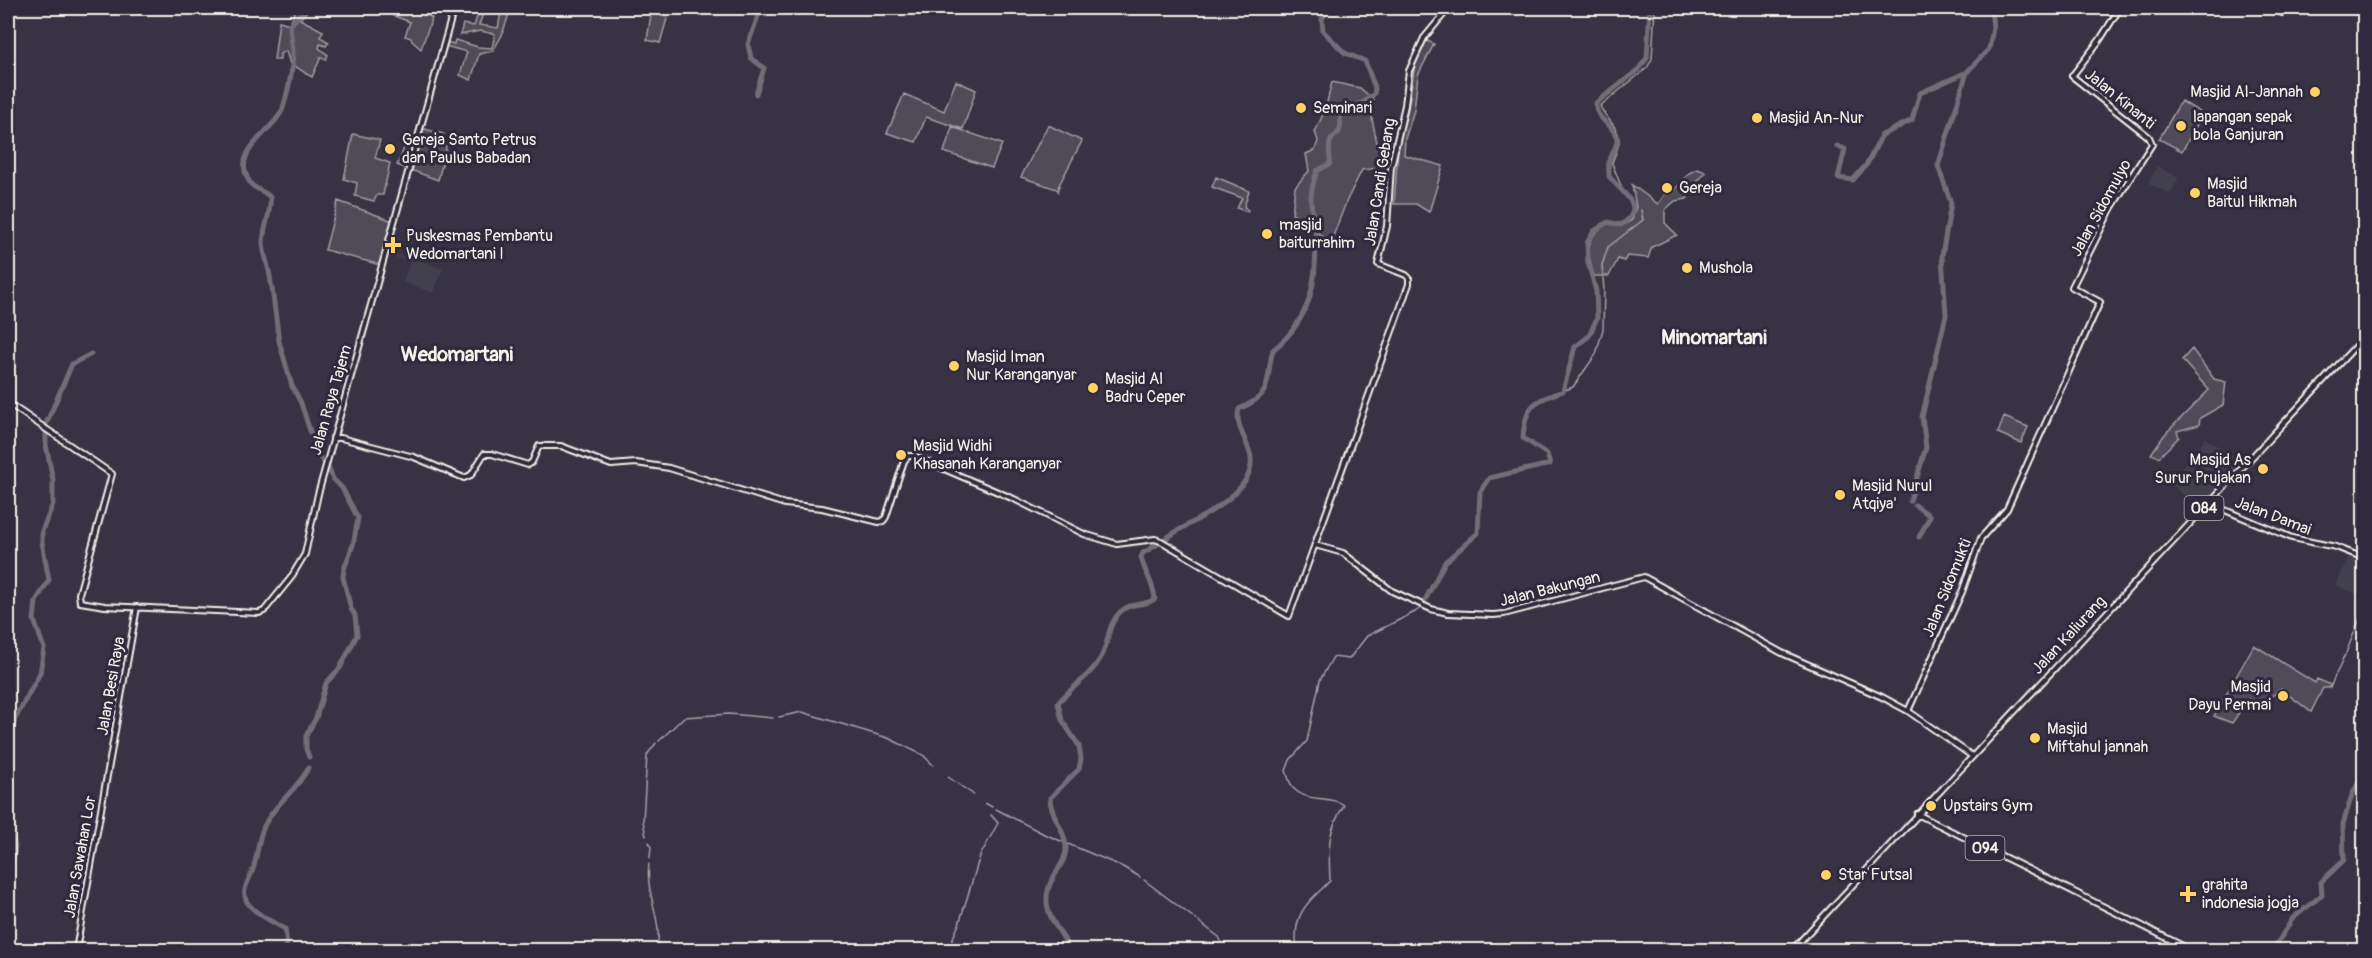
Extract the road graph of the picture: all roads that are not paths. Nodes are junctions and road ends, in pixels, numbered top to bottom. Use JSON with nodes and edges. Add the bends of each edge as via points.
{"nodes":[{"id":1,"x":454,"y":8,"type":"edge"},
{"id":2,"x":1449,"y":8,"type":"edge"},
{"id":3,"x":2120,"y":8,"type":"edge"},
{"id":4,"x":2273,"y":8,"type":"edge"},
{"id":5,"x":2285,"y":8,"type":"edge"},
{"id":6,"x":2152,"y":142,"type":"joint"},
{"id":7,"x":2100,"y":302,"type":"joint"},
{"id":8,"x":2364,"y":338,"type":"edge"},
{"id":9,"x":8,"y":403,"type":"edge"},
{"id":10,"x":334,"y":435,"type":"junction"},
{"id":11,"x":2208,"y":503,"type":"junction"},
{"id":12,"x":1315,"y":545,"type":"junction"},
{"id":13,"x":2364,"y":558,"type":"edge"},
{"id":14,"x":137,"y":607,"type":"junction"},
{"id":15,"x":1908,"y":711,"type":"junction"},
{"id":16,"x":1972,"y":756,"type":"junction"},
{"id":17,"x":109,"y":768,"type":"joint"},
{"id":18,"x":1917,"y":814,"type":"junction"},
{"id":19,"x":76,"y":951,"type":"edge"},
{"id":20,"x":1792,"y":951,"type":"edge"},
{"id":21,"x":2191,"y":951,"type":"edge"}],
"edges":[{"from":1,"to":10,"type":"main road","name":"Jalan Raya Tajem"},
{"from":2,"to":12,"type":"main road","name":"Jalan Candi Gebang","via":[[1424,38],[1409,71],[1391,167],[1389,217],[1378,264],[1406,275],[1408,284]]},
{"from":3,"to":6,"type":"main road","name":"Jalan Kinanti","via":[[2072,76]]},
{"from":4,"to":5,"type":"main road","via":[[2282,13]]},
{"from":6,"to":7,"type":"main road","name":"Jalan Sidomulyo","via":[[2112,207],[2072,287]]},
{"from":7,"to":15,"type":"main road","name":"Jalan Sidomukti","via":[[2007,509],[1980,538],[1962,592]]},
{"from":8,"to":11,"type":"main road","name":"Jalan Kaliurang","number":"084"},
{"from":9,"to":14,"type":"main road","name":"Jalan Raya Tajem","via":[[111,474],[80,602]]},
{"from":10,"to":12,"type":"main road","via":[[414,457],[464,478],[470,476],[484,454],[528,465],[539,446],[555,445],[607,464],[644,463],[785,504],[815,506],[879,522],[886,517],[904,461],[914,456],[1084,534],[1118,544],[1155,539],[1163,542],[1289,616]]},
{"from":10,"to":14,"type":"main road","name":"Jalan Raya Tajem","via":[[305,554],[262,613]]},
{"from":11,"to":13,"type":"main road","name":"Jalan Damai","via":[[2292,537]]},
{"from":11,"to":16,"type":"main road","name":"Jalan Kaliurang","number":"084"},
{"from":12,"to":15,"type":"main road","name":"Jalan Bakungan","via":[[1343,553],[1392,591],[1440,612],[1493,615],[1644,577],[1782,653]]},
{"from":14,"to":17,"type":"main road","name":"Jalan Besi Raya"},
{"from":15,"to":16,"type":"main road","name":"Jalan Bakungan"},
{"from":16,"to":18,"type":"main road","name":"Jalan Kaliurang","number":"084"},
{"from":17,"to":19,"type":"main road","name":"Jalan Sawahan Lor"},
{"from":18,"to":20,"type":"main road","name":"Jalan Kaliurang","number":"084"},
{"from":18,"to":21,"type":"main road","number":"094"}]}
